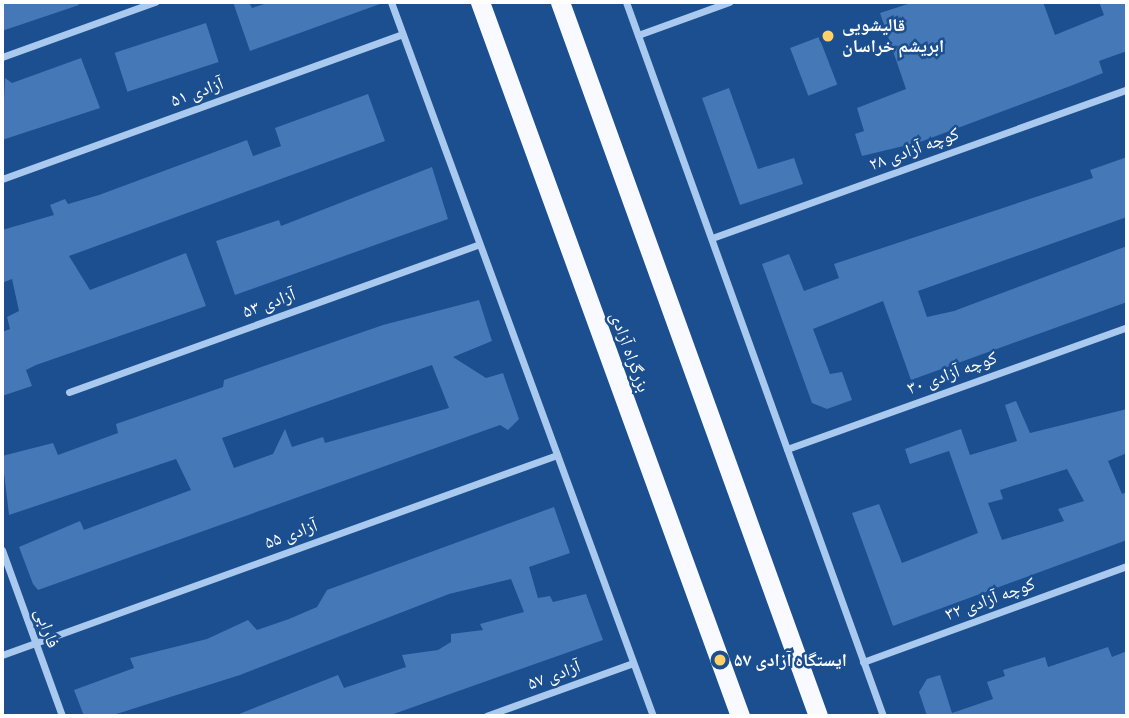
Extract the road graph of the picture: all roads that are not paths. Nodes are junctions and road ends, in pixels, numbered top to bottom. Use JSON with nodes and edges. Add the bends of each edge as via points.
{"nodes":[{"id":1,"x":155,"y":2,"type":"edge"},
{"id":2,"x":391,"y":2,"type":"edge"},
{"id":3,"x":480,"y":2,"type":"edge"},
{"id":4,"x":559,"y":2,"type":"edge"},
{"id":5,"x":626,"y":2,"type":"edge"},
{"id":6,"x":729,"y":2,"type":"edge"},
{"id":7,"x":402,"y":34,"type":"junction"},
{"id":8,"x":638,"y":35,"type":"junction"},
{"id":9,"x":2,"y":57,"type":"edge"},
{"id":10,"x":1127,"y":89,"type":"edge"},
{"id":11,"x":2,"y":179,"type":"edge"},
{"id":12,"x":712,"y":238,"type":"junction"},
{"id":13,"x":480,"y":244,"type":"junction"},
{"id":14,"x":1127,"y":327,"type":"edge"},
{"id":15,"x":69,"y":392,"type":"dead end"},
{"id":16,"x":787,"y":449,"type":"junction"},
{"id":17,"x":556,"y":455,"type":"junction"},
{"id":18,"x":2,"y":550,"type":"edge"},
{"id":19,"x":1127,"y":566,"type":"edge"},
{"id":20,"x":35,"y":642,"type":"junction"},
{"id":21,"x":2,"y":654,"type":"edge"},
{"id":22,"x":863,"y":662,"type":"junction"},
{"id":23,"x":633,"y":663,"type":"junction"},
{"id":24,"x":62,"y":716,"type":"edge"},
{"id":25,"x":486,"y":716,"type":"edge"},
{"id":26,"x":653,"y":716,"type":"edge"},
{"id":27,"x":740,"y":716,"type":"edge"},
{"id":28,"x":818,"y":716,"type":"edge"},
{"id":29,"x":883,"y":716,"type":"edge"}],
"edges":[{"from":1,"to":9,"type":"street"},
{"from":2,"to":7,"type":"street"},
{"from":3,"to":27,"type":"highway","name":"بزرگراه آزادی"},
{"from":4,"to":28,"type":"highway"},
{"from":5,"to":8,"type":"street"},
{"from":6,"to":8,"type":"street"},
{"from":7,"to":11,"type":"street","name":"۵۱ آزادی"},
{"from":7,"to":13,"type":"street"},
{"from":8,"to":12,"type":"street"},
{"from":10,"to":12,"type":"street","name":"کوچه آزادی ۲۸"},
{"from":12,"to":16,"type":"street"},
{"from":13,"to":15,"type":"street","name":"۵۳ آزادی"},
{"from":13,"to":17,"type":"street"},
{"from":14,"to":16,"type":"street","name":"کوچه آزادی ۳۰"},
{"from":16,"to":22,"type":"street"},
{"from":17,"to":20,"type":"street","name":"آزادی ۵۵"},
{"from":17,"to":23,"type":"street"},
{"from":18,"to":20,"type":"street","name":"فارابی"},
{"from":19,"to":22,"type":"street","name":"کوچه آزادی ۳۲"},
{"from":20,"to":21,"type":"street","name":"آزادی ۵۵"},
{"from":20,"to":24,"type":"street","name":"فارابی"},
{"from":22,"to":29,"type":"street"},
{"from":23,"to":25,"type":"street","name":"آزادی ۵۷"},
{"from":23,"to":26,"type":"street"}]}
